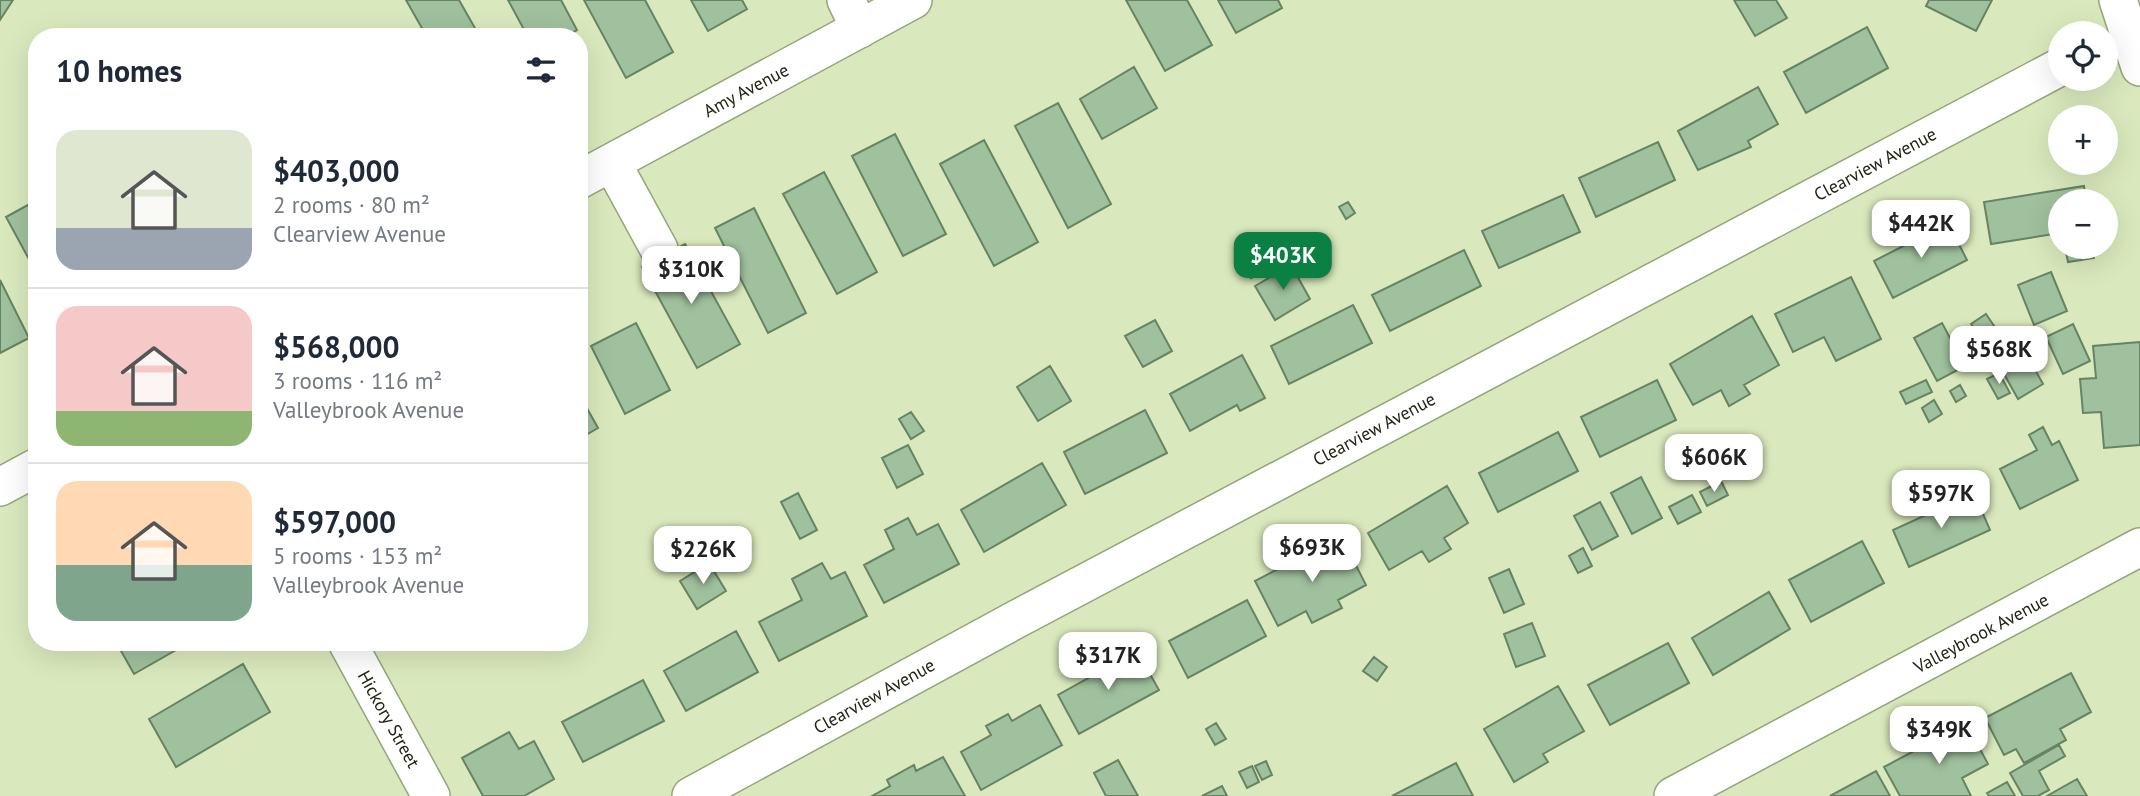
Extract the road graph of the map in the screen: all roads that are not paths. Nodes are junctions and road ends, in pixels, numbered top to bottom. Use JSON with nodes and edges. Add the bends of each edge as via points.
{"nodes":[{"id":1,"x":914,"y":0,"type":"edge"},
{"id":2,"x":2118,"y":0,"type":"edge"},
{"id":3,"x":853,"y":14,"type":"edge"},
{"id":4,"x":2125,"y":49,"type":"edge"},
{"id":5,"x":2048,"y":73,"type":"edge"},
{"id":6,"x":612,"y":163,"type":"junction"},
{"id":7,"x":588,"y":175,"type":"edge"},
{"id":8,"x":659,"y":249,"type":"dead end"},
{"id":9,"x":28,"y":472,"type":"edge"},
{"id":10,"x":0,"y":487,"type":"edge"},
{"id":11,"x":2140,"y":547,"type":"edge"},
{"id":12,"x":352,"y":651,"type":"edge"},
{"id":13,"x":431,"y":796,"type":"edge"},
{"id":14,"x":691,"y":796,"type":"edge"},
{"id":15,"x":1673,"y":796,"type":"edge"}],
"edges":[{"from":1,"to":3,"type":"street","name":"Amy Avenue"},
{"from":2,"to":4,"type":"street"},
{"from":3,"to":6,"type":"street","name":"Amy Avenue"},
{"from":5,"to":14,"type":"street","name":"Clearview Avenue"},
{"from":6,"to":7,"type":"street","name":"Amy Avenue"},
{"from":6,"to":8,"type":"street"},
{"from":9,"to":10,"type":"street"},
{"from":11,"to":15,"type":"street","name":"Valleybrook Avenue"},
{"from":12,"to":13,"type":"street","name":"Hickory Street"}]}
